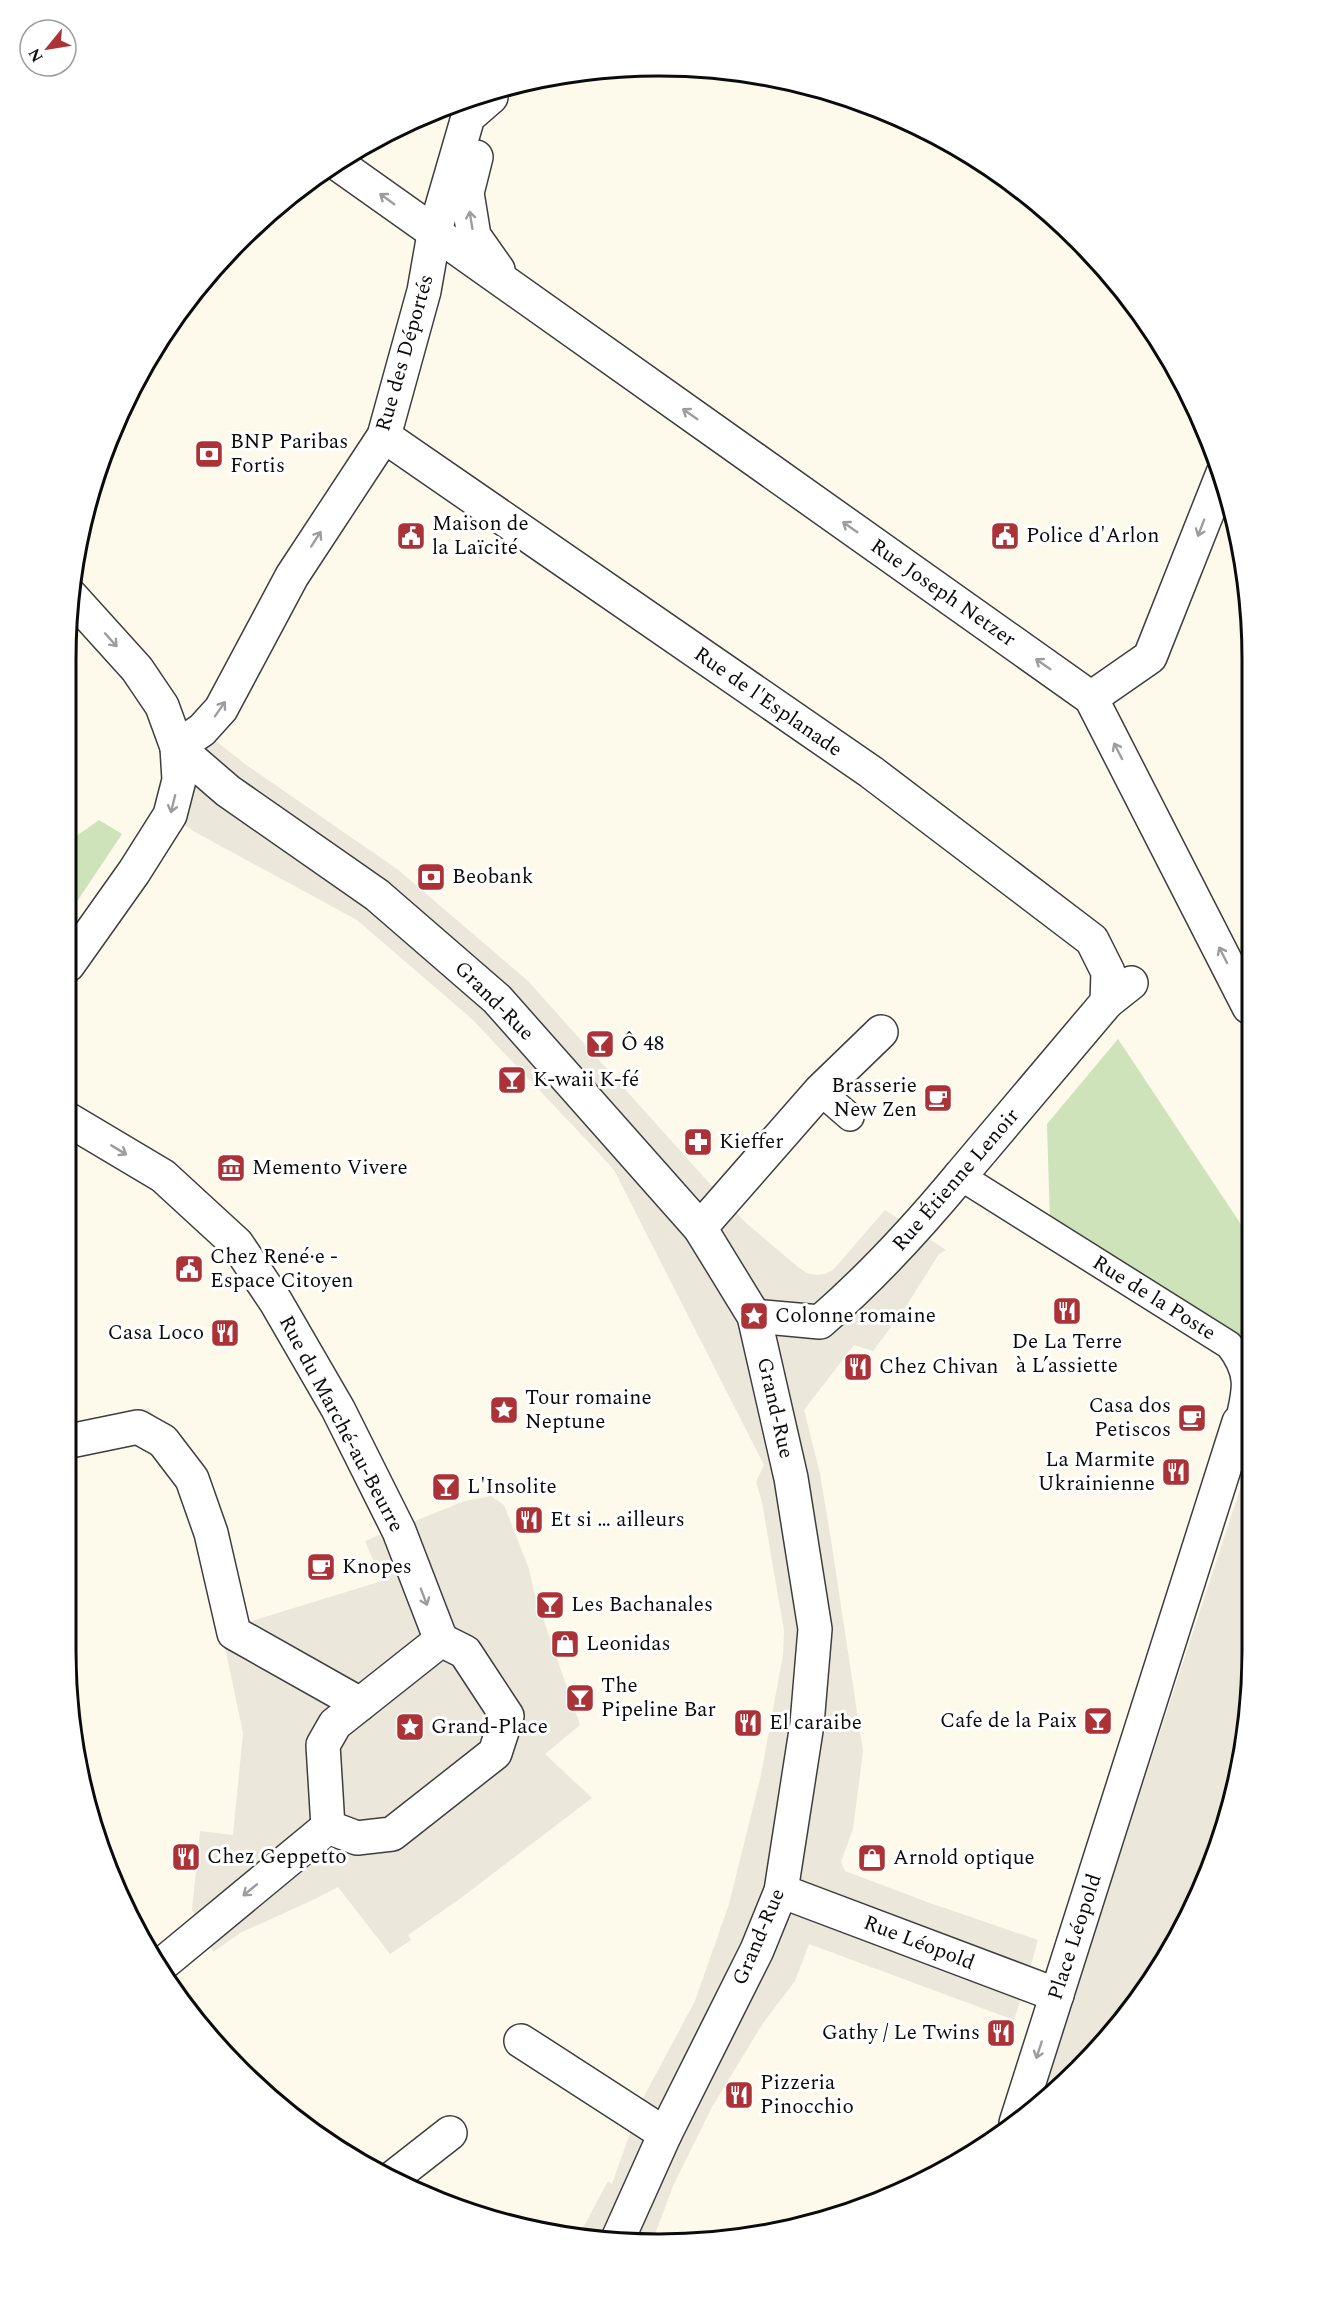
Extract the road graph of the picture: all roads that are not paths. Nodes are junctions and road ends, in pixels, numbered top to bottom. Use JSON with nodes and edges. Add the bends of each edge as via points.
{"nodes":[{"id":1,"x":490,"y":102,"type":"edge"},
{"id":2,"x":481,"y":104,"type":"edge"},
{"id":3,"x":345,"y":169,"type":"edge"},
{"id":4,"x":435,"y":234,"type":"junction"},
{"id":5,"x":511,"y":287,"type":"junction"},
{"id":6,"x":384,"y":436,"type":"junction"},
{"id":7,"x":1216,"y":487,"type":"edge"},
{"id":8,"x":79,"y":605,"type":"edge"},
{"id":9,"x":1091,"y":698,"type":"junction"},
{"id":10,"x":177,"y":747,"type":"junction"},
{"id":11,"x":76,"y":954,"type":"edge"},
{"id":12,"x":1119,"y":993,"type":"joint"},
{"id":13,"x":1242,"y":993,"type":"edge"},
{"id":14,"x":881,"y":1032,"type":"dead end"},
{"id":15,"x":820,"y":1091,"type":"junction"},
{"id":16,"x":850,"y":1117,"type":"dead end"},
{"id":17,"x":76,"y":1124,"type":"edge"},
{"id":18,"x":960,"y":1176,"type":"junction"},
{"id":19,"x":700,"y":1228,"type":"junction"},
{"id":20,"x":754,"y":1316,"type":"junction"},
{"id":21,"x":1242,"y":1365,"type":"edge"},
{"id":22,"x":1242,"y":1410,"type":"edge"},
{"id":23,"x":1239,"y":1422,"type":"joint"},
{"id":24,"x":76,"y":1441,"type":"edge"},
{"id":25,"x":441,"y":1640,"type":"junction"},
{"id":26,"x":360,"y":1704,"type":"junction"},
{"id":27,"x":1134,"y":1752,"type":"joint"},
{"id":28,"x":328,"y":1827,"type":"junction"},
{"id":29,"x":781,"y":1891,"type":"junction"},
{"id":30,"x":166,"y":1961,"type":"edge"},
{"id":31,"x":1057,"y":1995,"type":"junction"},
{"id":32,"x":521,"y":2041,"type":"dead end"},
{"id":33,"x":1021,"y":2109,"type":"edge"},
{"id":34,"x":450,"y":2133,"type":"dead end"},
{"id":35,"x":665,"y":2134,"type":"junction"},
{"id":36,"x":399,"y":2173,"type":"edge"},
{"id":37,"x":621,"y":2233,"type":"edge"}],
"edges":[{"from":5,"to":1,"type":"street","name":"Rue Joseph Netzer","one_way":true,"via":[[474,236],[467,193]]},
{"from":2,"to":4,"type":"street","name":"Rue des Déportés","via":[[468,117]]},
{"from":4,"to":3,"type":"street","name":"Rue Joseph Netzer","one_way":true},
{"from":4,"to":5,"type":"street","name":"Rue Joseph Netzer"},
{"from":4,"to":6,"type":"street","name":"Rue des Déportés","via":[[424,291]]},
{"from":9,"to":5,"type":"street","name":"Rue Joseph Netzer","one_way":true},
{"from":10,"to":6,"type":"street","name":"Rue des Déportés","one_way":true,"via":[[202,730],[221,709],[292,576]]},
{"from":6,"to":12,"type":"street","name":"Rue de l'Esplanade","via":[[870,772],[1092,940]]},
{"from":7,"to":9,"type":"street","one_way":true,"via":[[1150,657]]},
{"from":8,"to":10,"type":"street","one_way":true,"via":[[137,669],[162,706]]},
{"from":13,"to":9,"type":"street","name":"Rue Joseph Netzer","one_way":true},
{"from":10,"to":11,"type":"street","one_way":true,"via":[[179,780],[170,815]]},
{"from":10,"to":19,"type":"street","name":"Grand-Rue","via":[[228,791],[377,895],[497,999]]},
{"from":12,"to":18,"type":"street","name":"Rue Étienne Lenoir"},
{"from":14,"to":15,"type":"street"},
{"from":15,"to":16,"type":"lane"},
{"from":15,"to":19,"type":"street"},
{"from":17,"to":25,"type":"street","name":"Rue du Marché-au-Beurre","one_way":true,"via":[[163,1176],[237,1244],[338,1409],[399,1531]]},
{"from":18,"to":20,"type":"street","name":"Rue Étienne Lenoir","via":[[915,1230],[820,1322]]},
{"from":18,"to":21,"type":"lane","name":"Rue de la Poste","via":[[1229,1345]]},
{"from":19,"to":20,"type":"street","name":"Grand-Rue"},
{"from":20,"to":29,"type":"street","name":"Grand-Rue","via":[[791,1478],[815,1629],[807,1724]]},
{"from":22,"to":23,"type":"lane","name":"Rue de la Poste"},
{"from":23,"to":27,"type":"street","name":"Rue de la Poste"},
{"from":24,"to":26,"type":"street","via":[[138,1427],[163,1441],[192,1479],[212,1533],[234,1633]]},
{"from":25,"to":26,"type":"street"},
{"from":25,"to":28,"type":"street","via":[[465,1652],[507,1716],[495,1753],[392,1834],[357,1838]]},
{"from":26,"to":28,"type":"street","via":[[335,1724],[323,1745]]},
{"from":27,"to":31,"type":"street","name":"Place Léopold"},
{"from":28,"to":30,"type":"street","one_way":true},
{"from":29,"to":31,"type":"street","name":"Rue Léopold"},
{"from":29,"to":35,"type":"street","name":"Grand-Rue","via":[[757,1950]]},
{"from":31,"to":33,"type":"street","name":"Place Léopold","one_way":true},
{"from":32,"to":35,"type":"street"},
{"from":34,"to":36,"type":"street"},
{"from":35,"to":37,"type":"street","name":"Grand-Rue"}]}
